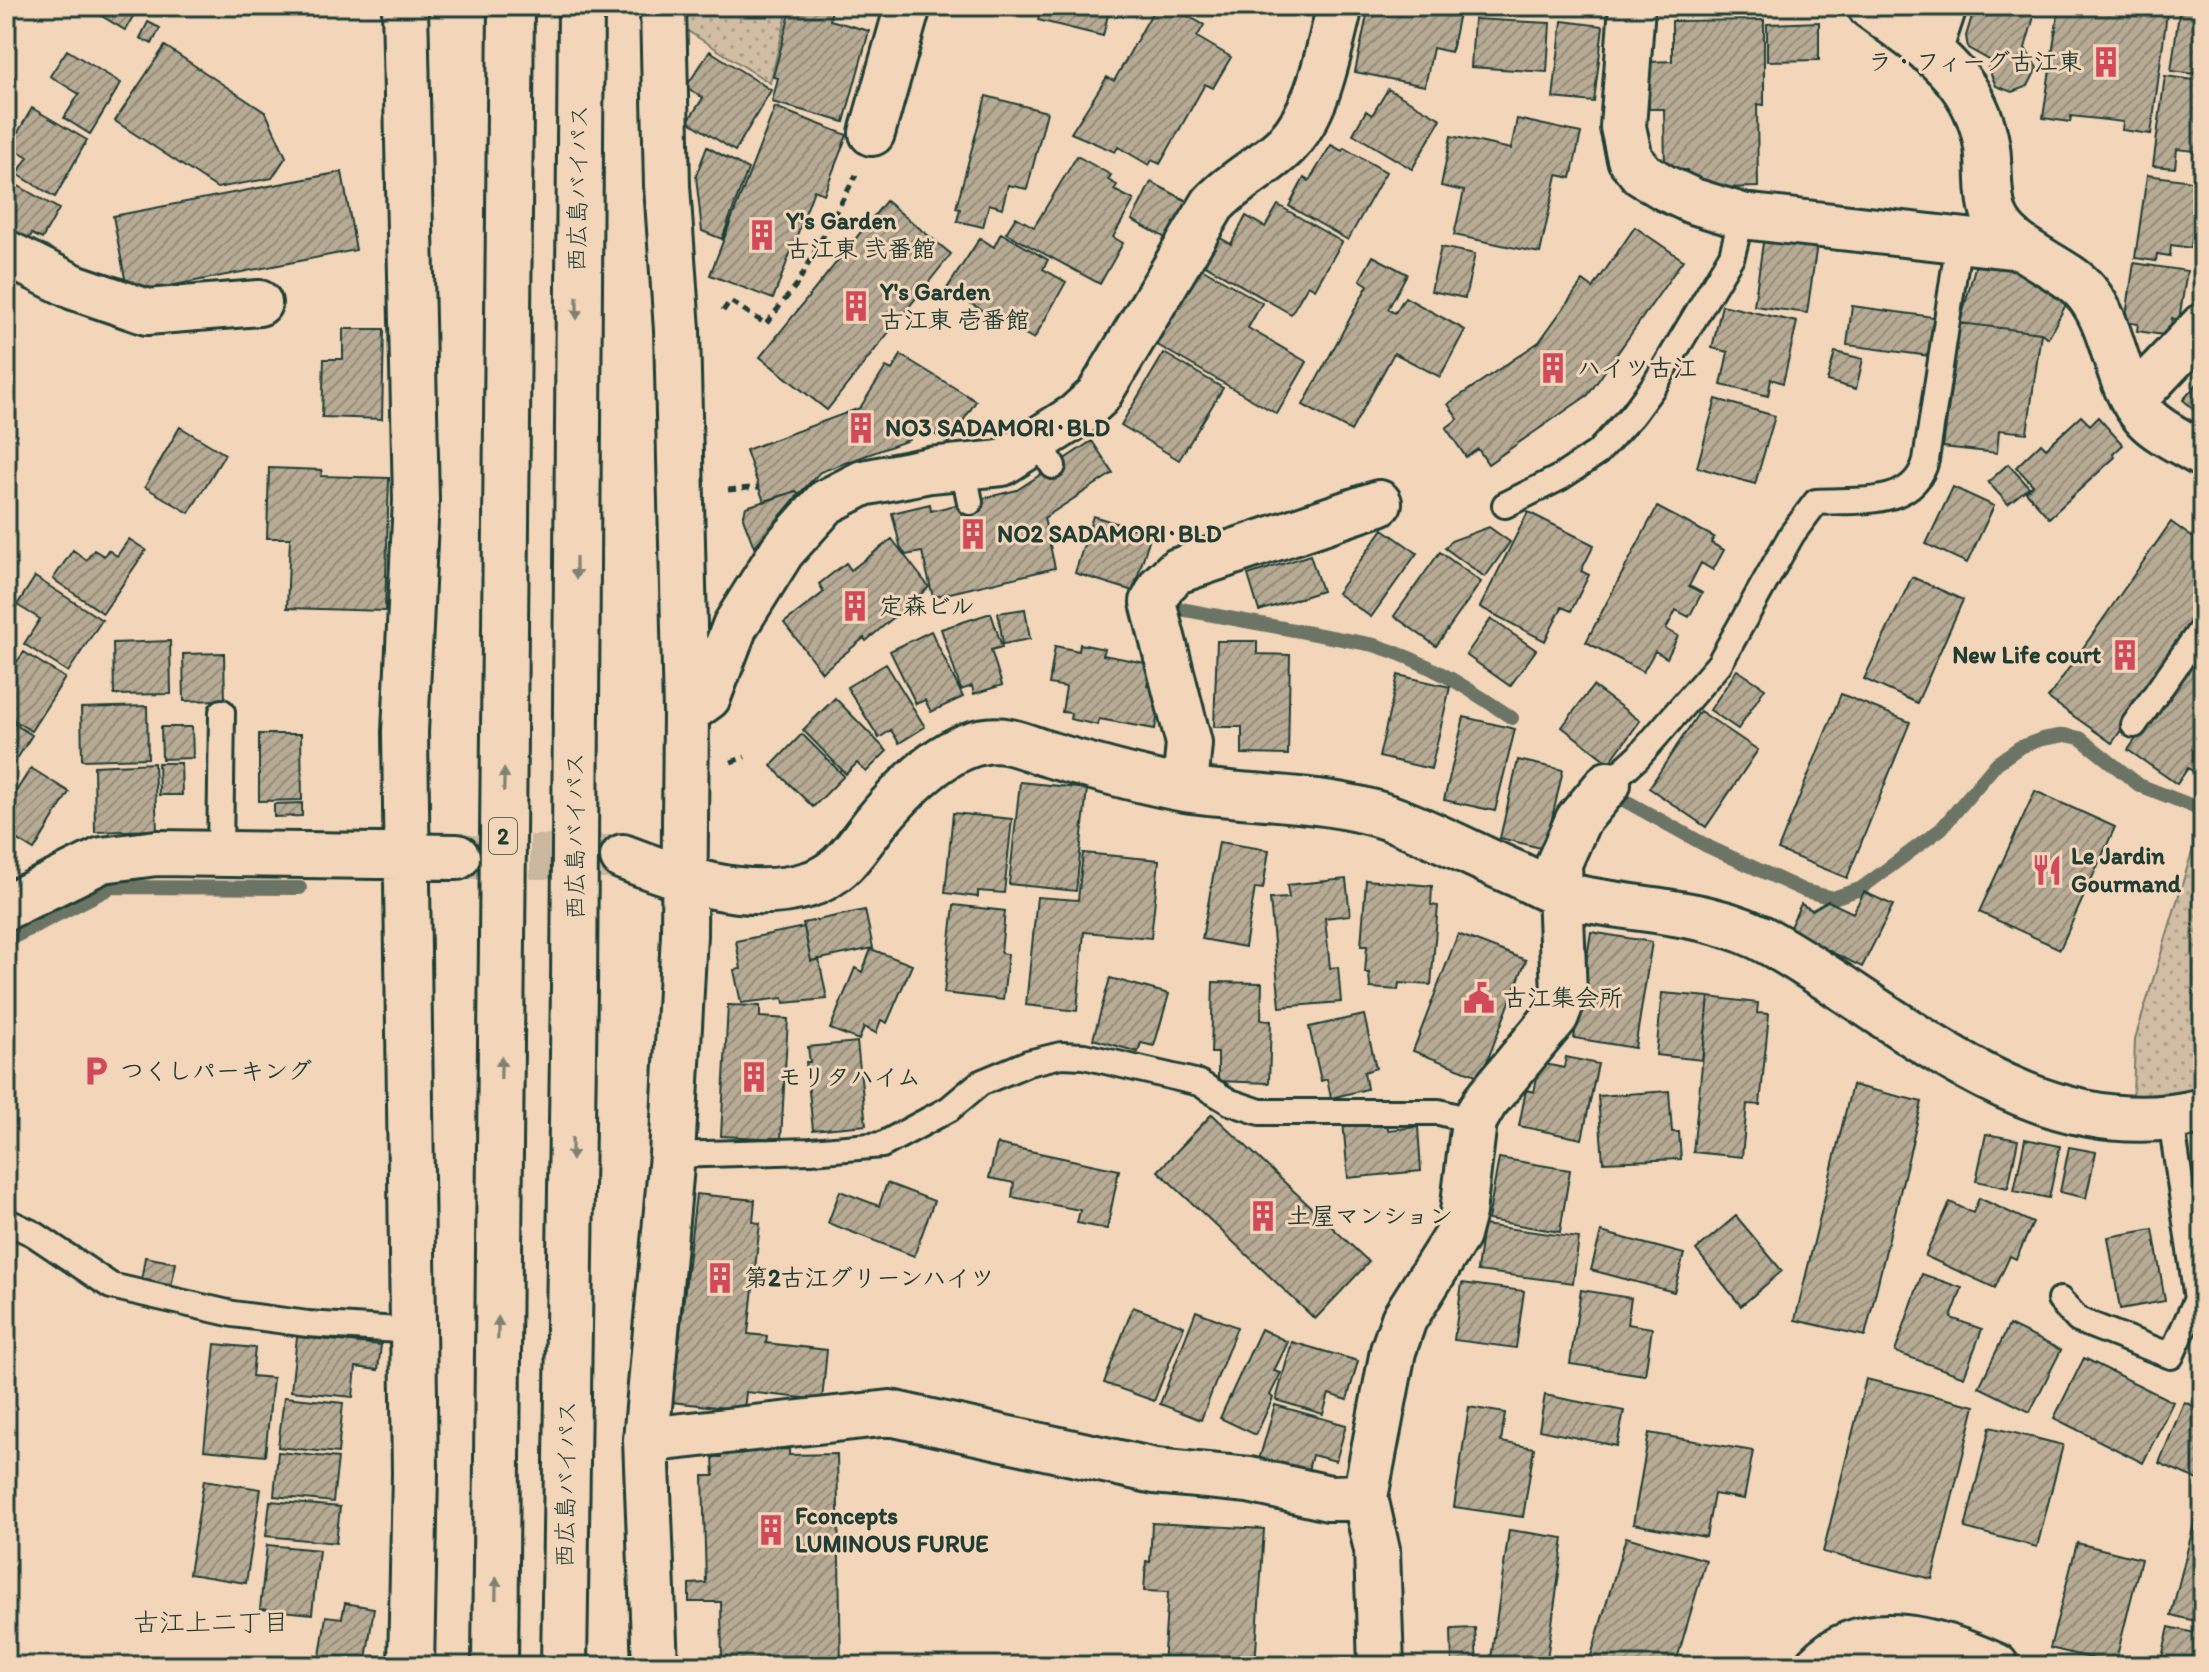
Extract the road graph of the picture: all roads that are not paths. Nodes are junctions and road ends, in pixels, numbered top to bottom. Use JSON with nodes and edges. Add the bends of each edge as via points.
{"nodes":[{"id":1,"x":405,"y":6,"type":"edge"},
{"id":2,"x":511,"y":6,"type":"edge"},
{"id":3,"x":581,"y":6,"type":"edge"},
{"id":4,"x":663,"y":6,"type":"edge"},
{"id":5,"x":908,"y":6,"type":"edge"},
{"id":6,"x":1340,"y":6,"type":"edge"},
{"id":7,"x":1632,"y":6,"type":"edge"},
{"id":8,"x":1870,"y":6,"type":"edge"},
{"id":9,"x":1944,"y":6,"type":"edge"},
{"id":10,"x":1929,"y":51,"type":"junction"},
{"id":11,"x":872,"y":133,"type":"road end"},
{"id":12,"x":1742,"y":216,"type":"junction"},
{"id":13,"x":1959,"y":240,"type":"junction"},
{"id":14,"x":2020,"y":247,"type":"junction"},
{"id":15,"x":6,"y":253,"type":"edge"},
{"id":16,"x":259,"y":303,"type":"dead end"},
{"id":17,"x":2203,"y":326,"type":"edge"},
{"id":18,"x":2135,"y":398,"type":"junction"},
{"id":19,"x":2203,"y":455,"type":"edge"},
{"id":20,"x":1379,"y":503,"type":"dead end"},
{"id":21,"x":1505,"y":505,"type":"dead end"},
{"id":22,"x":2203,"y":627,"type":"edge"},
{"id":23,"x":222,"y":712,"type":"dead end"},
{"id":24,"x":686,"y":713,"type":"junction"},
{"id":25,"x":2134,"y":725,"type":"dead end"},
{"id":26,"x":1608,"y":784,"type":"joint"},
{"id":27,"x":1185,"y":788,"type":"junction"},
{"id":28,"x":220,"y":854,"type":"junction"},
{"id":29,"x":406,"y":857,"type":"junction"},
{"id":30,"x":457,"y":857,"type":"tunnel mouth"},
{"id":31,"x":623,"y":857,"type":"tunnel mouth"},
{"id":32,"x":685,"y":880,"type":"junction"},
{"id":33,"x":1561,"y":894,"type":"junction"},
{"id":34,"x":6,"y":907,"type":"edge"},
{"id":35,"x":2187,"y":1115,"type":"edge"},
{"id":36,"x":1474,"y":1121,"type":"junction"},
{"id":37,"x":672,"y":1155,"type":"junction"},
{"id":38,"x":6,"y":1221,"type":"edge"},
{"id":39,"x":2060,"y":1300,"type":"dead end"},
{"id":40,"x":413,"y":1331,"type":"junction"},
{"id":41,"x":646,"y":1440,"type":"junction"},
{"id":42,"x":1365,"y":1497,"type":"junction"},
{"id":43,"x":1908,"y":1652,"type":"edge"},
{"id":44,"x":411,"y":1666,"type":"edge"},
{"id":45,"x":495,"y":1666,"type":"edge"},
{"id":46,"x":564,"y":1666,"type":"edge"},
{"id":47,"x":655,"y":1666,"type":"edge"},
{"id":48,"x":1381,"y":1666,"type":"edge"},
{"id":49,"x":1817,"y":1666,"type":"edge"},
{"id":50,"x":1996,"y":1666,"type":"edge"}],
"edges":[{"from":1,"to":29,"type":"main road","via":[[416,500],[405,732]]},
{"from":45,"to":2,"type":"main road","number":"2","one_way":true},
{"from":3,"to":46,"type":"main road","name":"西広島バイパス","one_way":true},
{"from":4,"to":24,"type":"main road"},
{"from":5,"to":11,"type":"main road"},
{"from":6,"to":24,"type":"main road","via":[[1311,103],[1287,144],[1213,204],[1098,396],[1046,454],[1002,463],[966,485],[863,483],[826,502],[782,551],[735,626],[708,697]]},
{"from":7,"to":12,"type":"main road","via":[[1623,127],[1630,159],[1665,188]]},
{"from":8,"to":10,"type":"main road"},
{"from":9,"to":10,"type":"main road"},
{"from":10,"to":14,"type":"main road","via":[[1960,79],[1978,110],[1994,215]]},
{"from":12,"to":13,"type":"main road"},
{"from":12,"to":21,"type":"lane","via":[[1732,255],[1632,415],[1597,453]]},
{"from":13,"to":14,"type":"main road"},
{"from":13,"to":26,"type":"lane","via":[[1926,460],[1917,482],[1890,497],[1816,502],[1792,534],[1719,664]]},
{"from":14,"to":18,"type":"main road","via":[[2086,291]]},
{"from":15,"to":16,"type":"main road","via":[[74,287],[147,312]]},
{"from":17,"to":18,"type":"main road"},
{"from":18,"to":19,"type":"main road","via":[[2146,419]]},
{"from":20,"to":27,"type":"main road","via":[[1177,571],[1162,585],[1153,602],[1189,743]]},
{"from":22,"to":25,"type":"lane"},
{"from":23,"to":28,"type":"lane"},
{"from":24,"to":32,"type":"main road"},
{"from":26,"to":33,"type":"main road","via":[[1568,837],[1559,863]]},
{"from":27,"to":32,"type":"main road","via":[[1008,741],[985,740],[962,748],[918,778],[837,871],[808,885],[719,889]]},
{"from":27,"to":33,"type":"main road","via":[[1388,817]]},
{"from":28,"to":29,"type":"main road"},
{"from":28,"to":34,"type":"main road","via":[[157,853],[102,860]]},
{"from":29,"to":30,"type":"main road"},
{"from":29,"to":40,"type":"main road"},
{"from":31,"to":32,"type":"main road"},
{"from":32,"to":37,"type":"main road"},
{"from":33,"to":35,"type":"main road","via":[[1717,922],[1770,942],[2004,1088],[2068,1109]]},
{"from":33,"to":36,"type":"main road","via":[[1566,973],[1556,1016]]},
{"from":35,"to":39,"type":"lane","via":[[2197,1299],[2171,1356],[2078,1320]]},
{"from":36,"to":37,"type":"lane","via":[[1439,1112],[1260,1112],[1199,1083],[1061,1055],[980,1083],[949,1109],[882,1145]]},
{"from":36,"to":42,"type":"main road","via":[[1457,1235],[1404,1319]]},
{"from":37,"to":41,"type":"main road"},
{"from":38,"to":40,"type":"lane","via":[[111,1286],[233,1314]]},
{"from":40,"to":44,"type":"main road"},
{"from":41,"to":42,"type":"main road","via":[[890,1413],[1155,1471],[1249,1480],[1329,1498]]},
{"from":41,"to":47,"type":"main road"},
{"from":42,"to":48,"type":"main road","via":[[1377,1550]]},
{"from":43,"to":49,"type":"main road","via":[[1886,1636],[1839,1648]]},
{"from":43,"to":50,"type":"main road","via":[[1941,1644]]}]}
